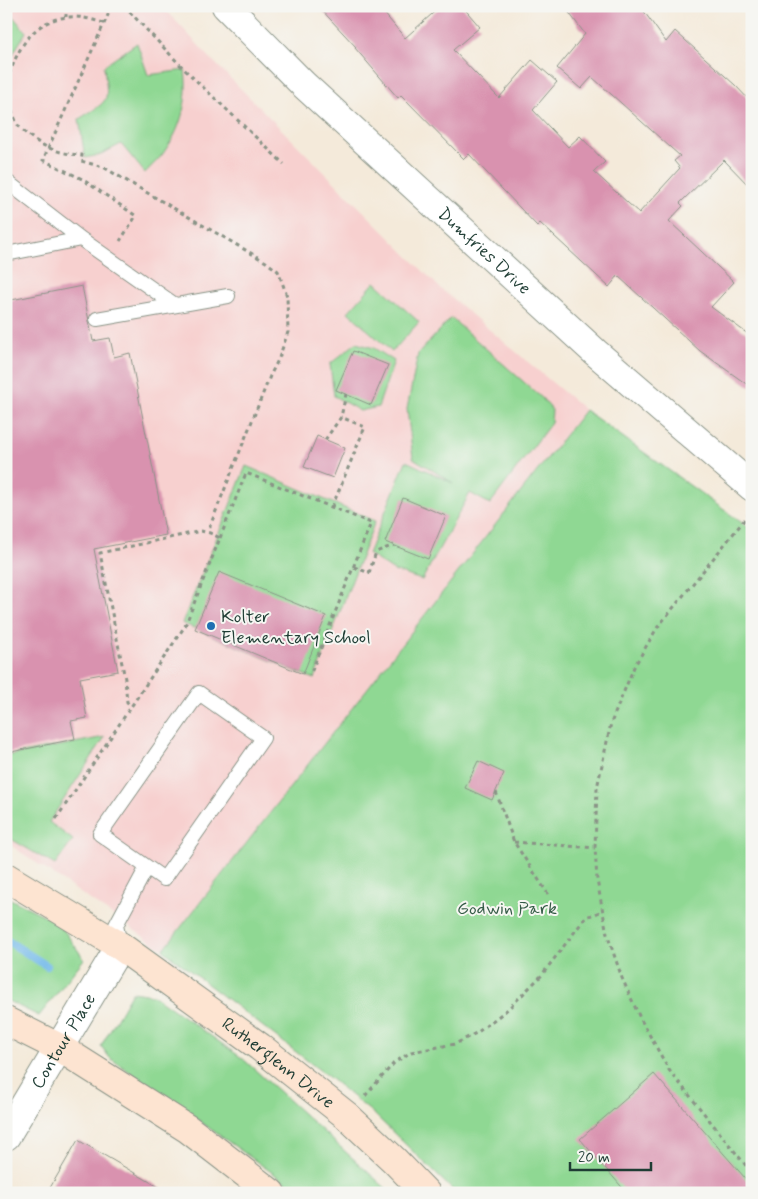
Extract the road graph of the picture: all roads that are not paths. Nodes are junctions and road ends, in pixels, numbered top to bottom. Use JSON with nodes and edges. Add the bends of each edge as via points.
{"nodes":[{"id":1,"x":226,"y":6,"type":"edge"},
{"id":2,"x":6,"y":181,"type":"edge"},
{"id":3,"x":81,"y":239,"type":"junction"},
{"id":4,"x":6,"y":254,"type":"edge"},
{"id":5,"x":228,"y":296,"type":"dead end"},
{"id":6,"x":175,"y":305,"type":"junction"},
{"id":7,"x":98,"y":319,"type":"dead end"},
{"id":8,"x":752,"y":487,"type":"edge"},
{"id":9,"x":146,"y":867,"type":"junction"},
{"id":10,"x":6,"y":877,"type":"edge"},
{"id":11,"x":120,"y":946,"type":"junction"},
{"id":12,"x":6,"y":1021,"type":"edge"},
{"id":13,"x":60,"y":1048,"type":"junction"},
{"id":14,"x":6,"y":1136,"type":"edge"},
{"id":15,"x":271,"y":1193,"type":"edge"},
{"id":16,"x":426,"y":1193,"type":"edge"}],
"edges":[{"from":1,"to":8,"type":"street","name":"Dumfries Drive","via":[[303,84],[580,339]]},
{"from":2,"to":3,"type":"lane"},
{"from":3,"to":4,"type":"lane"},
{"from":3,"to":6,"type":"lane"},
{"from":5,"to":6,"type":"lane"},
{"from":6,"to":7,"type":"lane"},
{"from":9,"to":9,"type":"lane","via":[[100,834],[199,693],[263,738],[164,879]]},
{"from":9,"to":11,"type":"lane","via":[[116,925]]},
{"from":10,"to":11,"type":"street","name":"Rutherglenn Drive"},
{"from":11,"to":13,"type":"street","name":"Contour Place"},
{"from":11,"to":16,"type":"street","name":"Rutherglenn Drive","via":[[347,1116]]},
{"from":12,"to":13,"type":"street"},
{"from":13,"to":14,"type":"street","name":"Contour Place"},
{"from":13,"to":15,"type":"street","via":[[188,1129]]}]}
